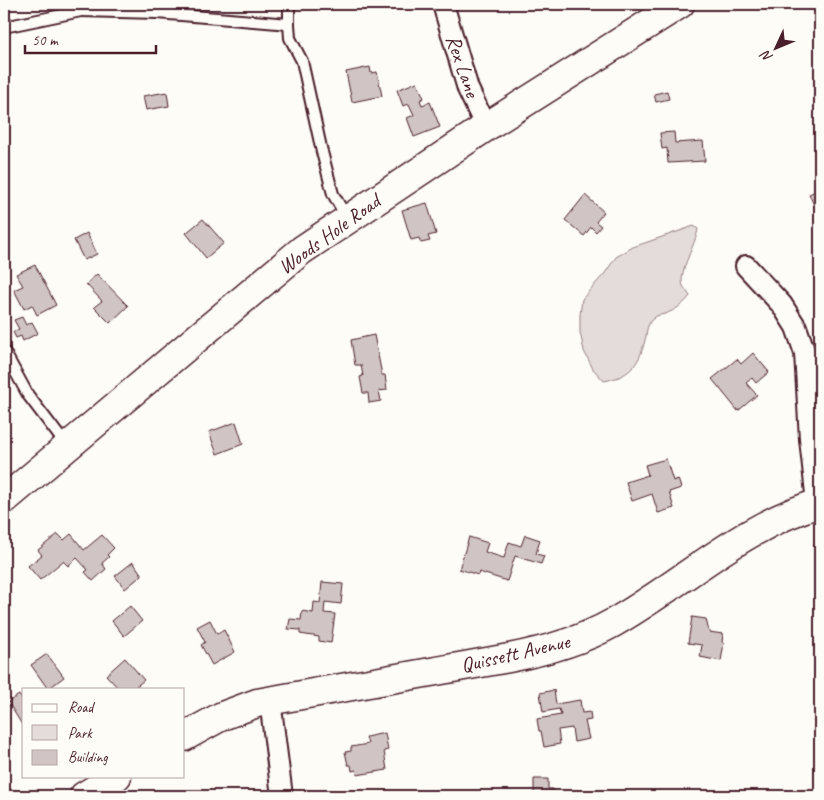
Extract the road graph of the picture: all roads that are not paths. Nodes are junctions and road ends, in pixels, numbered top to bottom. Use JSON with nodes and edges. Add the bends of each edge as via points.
{"nodes":[{"id":1,"x":289,"y":4,"type":"edge"},
{"id":2,"x":443,"y":4,"type":"edge"},
{"id":3,"x":680,"y":4,"type":"edge"},
{"id":4,"x":80,"y":7,"type":"edge"},
{"id":5,"x":290,"y":24,"type":"junction"},
{"id":6,"x":4,"y":27,"type":"edge"},
{"id":7,"x":486,"y":126,"type":"junction"},
{"id":8,"x":348,"y":218,"type":"junction"},
{"id":9,"x":746,"y":266,"type":"dead end"},
{"id":10,"x":4,"y":351,"type":"edge"},
{"id":11,"x":67,"y":446,"type":"junction"},
{"id":12,"x":4,"y":500,"type":"edge"},
{"id":13,"x":819,"y":503,"type":"edge"},
{"id":14,"x":270,"y":700,"type":"junction"},
{"id":15,"x":185,"y":736,"type":"edge"},
{"id":16,"x":114,"y":778,"type":"edge"},
{"id":17,"x":84,"y":796,"type":"edge"},
{"id":18,"x":282,"y":796,"type":"edge"}],
"edges":[{"from":1,"to":5,"type":"lane"},
{"from":2,"to":7,"type":"street","name":"Rex Lane","via":[[468,89]]},
{"from":3,"to":7,"type":"main road","name":"Woods Hole Road"},
{"from":4,"to":5,"type":"lane"},
{"from":4,"to":6,"type":"lane"},
{"from":5,"to":8,"type":"lane","via":[[290,38],[302,61],[333,194]]},
{"from":7,"to":8,"type":"main road","name":"Woods Hole Road"},
{"from":8,"to":11,"type":"main road","name":"Woods Hole Road","via":[[302,250]]},
{"from":9,"to":13,"type":"street","via":[[782,305],[796,327],[805,353],[810,439]]},
{"from":10,"to":11,"type":"lane","via":[[28,395]]},
{"from":11,"to":12,"type":"main road","name":"Woods Hole Road"},
{"from":13,"to":14,"type":"main road","name":"Quissett Avenue","via":[[784,516],[755,532],[614,623],[562,645],[509,658]]},
{"from":14,"to":15,"type":"main road","name":"Quissett Avenue","via":[[222,716]]},
{"from":14,"to":18,"type":"street"},
{"from":16,"to":17,"type":"main road"}]}
